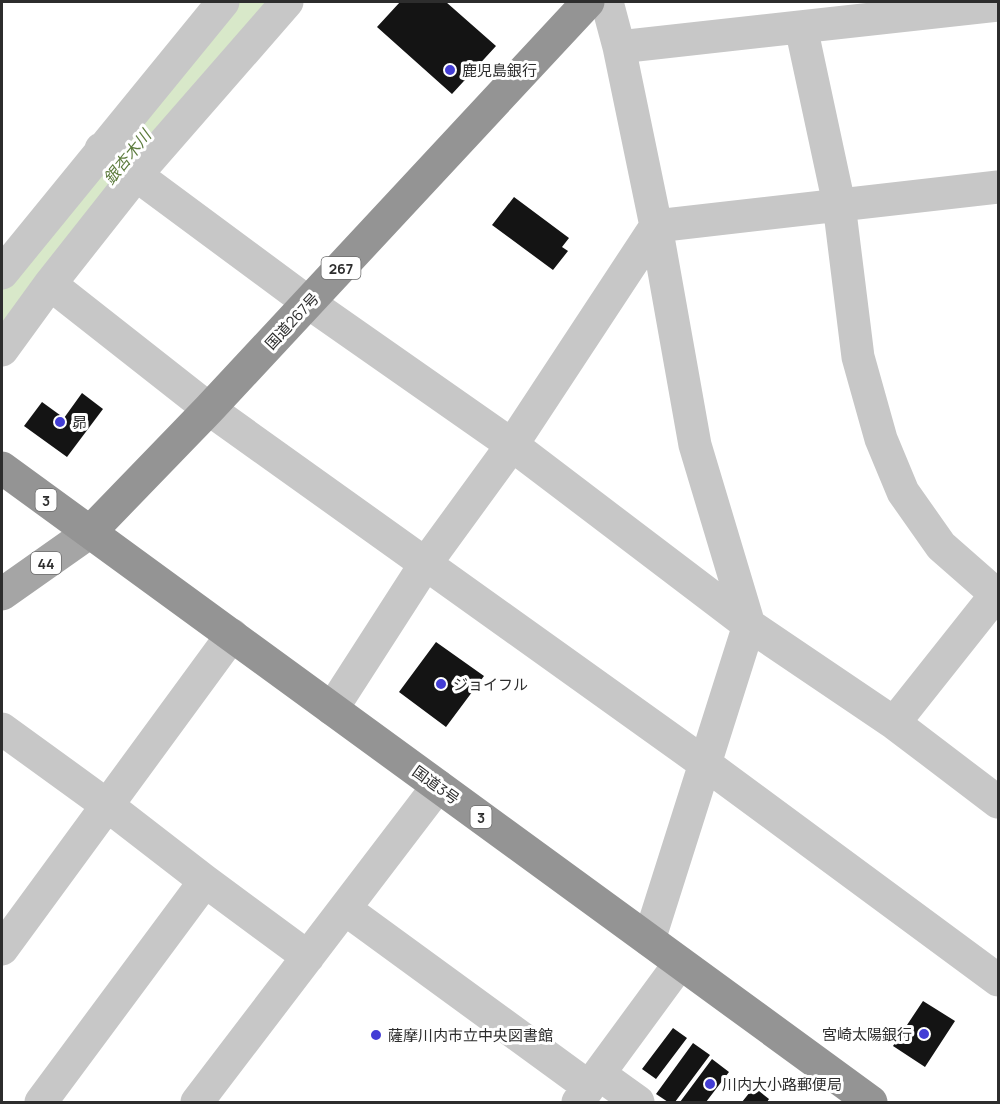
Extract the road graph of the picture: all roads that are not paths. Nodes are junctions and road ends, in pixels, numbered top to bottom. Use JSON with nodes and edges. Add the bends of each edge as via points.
{"nodes":[{"id":1,"x":223,"y":2,"type":"edge"},
{"id":2,"x":288,"y":2,"type":"edge"},
{"id":3,"x":588,"y":2,"type":"edge"},
{"id":4,"x":607,"y":2,"type":"edge"},
{"id":5,"x":999,"y":5,"type":"edge"},
{"id":6,"x":801,"y":27,"type":"junction"},
{"id":7,"x":620,"y":47,"type":"junction"},
{"id":8,"x":119,"y":162,"type":"junction"},
{"id":9,"x":999,"y":187,"type":"edge"},
{"id":10,"x":839,"y":204,"type":"junction"},
{"id":11,"x":656,"y":226,"type":"junction"},
{"id":12,"x":2,"y":273,"type":"edge"},
{"id":13,"x":50,"y":284,"type":"junction"},
{"id":14,"x":309,"y":303,"type":"junction"},
{"id":15,"x":2,"y":350,"type":"edge"},
{"id":16,"x":209,"y":409,"type":"junction"},
{"id":17,"x":512,"y":445,"type":"junction"},
{"id":18,"x":2,"y":468,"type":"edge"},
{"id":19,"x":90,"y":532,"type":"junction"},
{"id":20,"x":426,"y":563,"type":"junction"},
{"id":21,"x":2,"y":594,"type":"edge"},
{"id":22,"x":998,"y":594,"type":"edge"},
{"id":23,"x":749,"y":625,"type":"junction"},
{"id":24,"x":232,"y":635,"type":"junction"},
{"id":25,"x":332,"y":709,"type":"junction"},
{"id":26,"x":894,"y":723,"type":"junction"},
{"id":27,"x":5,"y":738,"type":"edge"},
{"id":28,"x":704,"y":763,"type":"junction"},
{"id":29,"x":438,"y":786,"type":"junction"},
{"id":30,"x":999,"y":802,"type":"edge"},
{"id":31,"x":108,"y":806,"type":"junction"},
{"id":32,"x":205,"y":881,"type":"junction"},
{"id":33,"x":345,"y":909,"type":"junction"},
{"id":34,"x":649,"y":940,"type":"junction"},
{"id":35,"x":2,"y":949,"type":"edge"},
{"id":36,"x":308,"y":957,"type":"junction"},
{"id":37,"x":680,"y":963,"type":"junction"},
{"id":38,"x":999,"y":980,"type":"edge"},
{"id":39,"x":588,"y":1088,"type":"edge"},
{"id":40,"x":41,"y":1102,"type":"edge"},
{"id":41,"x":197,"y":1102,"type":"edge"},
{"id":42,"x":638,"y":1102,"type":"edge"},
{"id":43,"x":871,"y":1102,"type":"edge"}],
"edges":[{"from":1,"to":8,"type":"street"},
{"from":2,"to":8,"type":"street"},
{"from":3,"to":14,"type":"highway","name":"国道267号","number":"267"},
{"from":4,"to":7,"type":"street"},
{"from":5,"to":6,"type":"street"},
{"from":6,"to":7,"type":"street"},
{"from":6,"to":10,"type":"street"},
{"from":7,"to":11,"type":"street"},
{"from":8,"to":12,"type":"street"},
{"from":8,"to":13,"type":"street"},
{"from":8,"to":14,"type":"street"},
{"from":9,"to":10,"type":"street"},
{"from":10,"to":11,"type":"street"},
{"from":10,"to":22,"type":"street","via":[[858,357],[881,440],[903,492],[941,546]]},
{"from":11,"to":17,"type":"street"},
{"from":11,"to":23,"type":"street","via":[[695,446]]},
{"from":13,"to":15,"type":"street"},
{"from":13,"to":16,"type":"street"},
{"from":14,"to":16,"type":"highway","name":"国道267号","number":"267"},
{"from":14,"to":17,"type":"street"},
{"from":16,"to":19,"type":"highway","name":"国道267号","number":"267"},
{"from":16,"to":20,"type":"street"},
{"from":17,"to":20,"type":"street"},
{"from":17,"to":23,"type":"street"},
{"from":18,"to":19,"type":"highway","name":"国道3号","number":"3"},
{"from":19,"to":21,"type":"main road","number":"44"},
{"from":19,"to":24,"type":"highway","name":"国道3号","number":"3"},
{"from":20,"to":25,"type":"street"},
{"from":20,"to":28,"type":"street"},
{"from":22,"to":26,"type":"street"},
{"from":23,"to":26,"type":"street"},
{"from":23,"to":28,"type":"street"},
{"from":24,"to":25,"type":"highway","name":"国道3号","number":"3"},
{"from":24,"to":31,"type":"street"},
{"from":25,"to":29,"type":"highway","name":"国道3号","number":"3"},
{"from":26,"to":30,"type":"street"},
{"from":27,"to":31,"type":"street"},
{"from":28,"to":34,"type":"street"},
{"from":28,"to":38,"type":"street"},
{"from":29,"to":33,"type":"street"},
{"from":29,"to":34,"type":"highway","name":"国道3号","number":"3"},
{"from":31,"to":32,"type":"street"},
{"from":31,"to":35,"type":"street"},
{"from":32,"to":36,"type":"street"},
{"from":32,"to":40,"type":"street"},
{"from":33,"to":36,"type":"street"},
{"from":33,"to":39,"type":"street"},
{"from":34,"to":37,"type":"highway","name":"国道3号","number":"3"},
{"from":36,"to":41,"type":"street"},
{"from":37,"to":39,"type":"street"},
{"from":37,"to":43,"type":"highway","name":"国道3号","number":"3"},
{"from":39,"to":42,"type":"street"}]}
